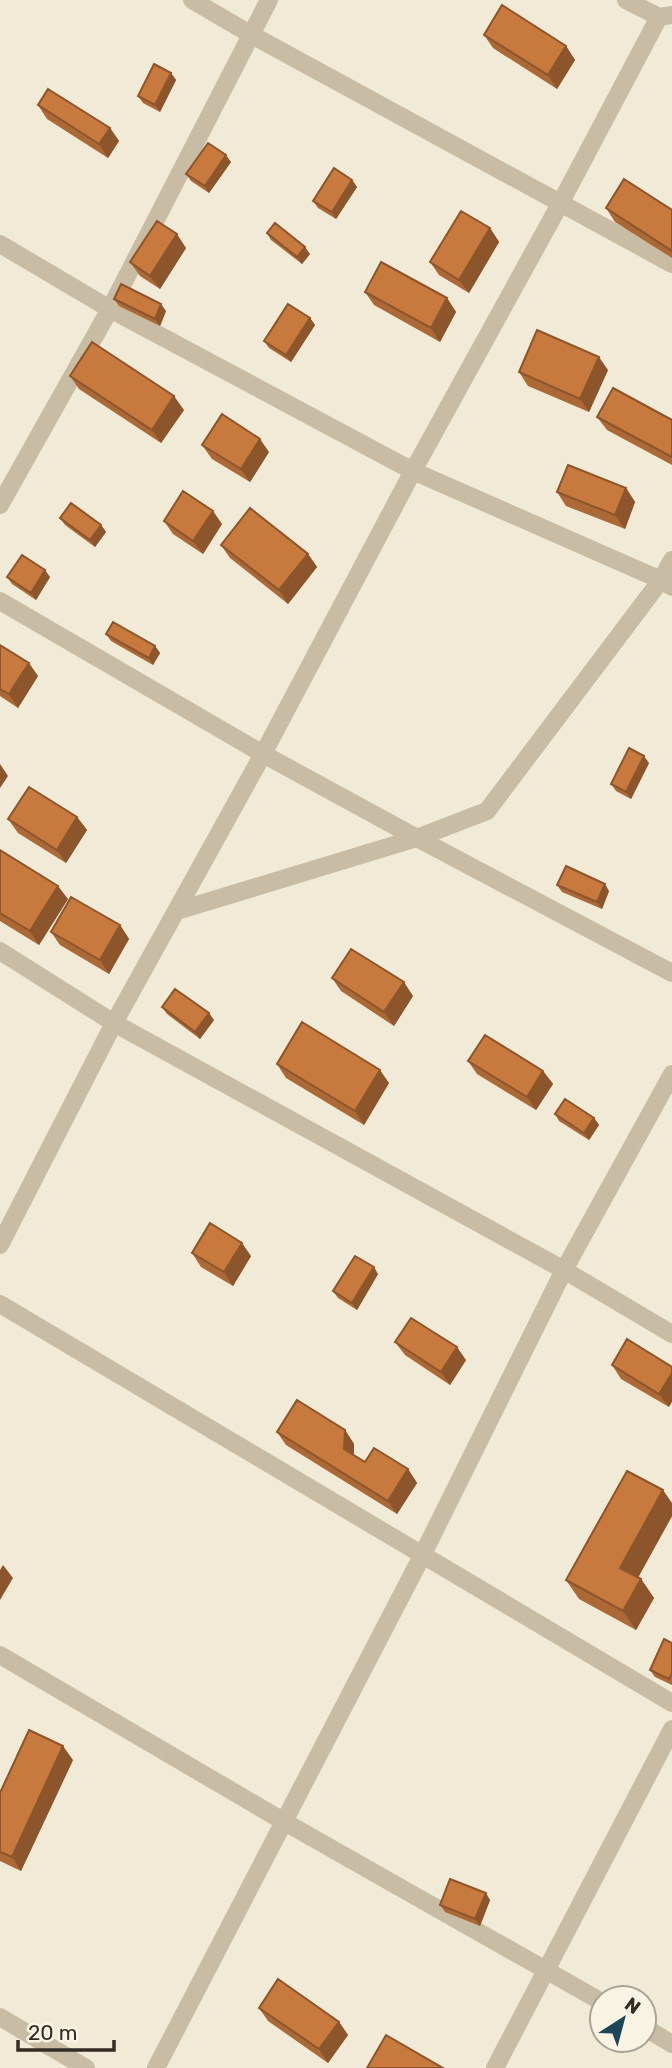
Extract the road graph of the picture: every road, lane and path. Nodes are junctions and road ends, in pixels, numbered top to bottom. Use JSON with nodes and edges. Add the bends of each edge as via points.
{"nodes":[{"id":1,"x":192,"y":0,"type":"edge"},
{"id":2,"x":269,"y":0,"type":"edge"},
{"id":3,"x":626,"y":0,"type":"edge"},
{"id":4,"x":665,"y":16,"type":"edge"},
{"id":5,"x":250,"y":34,"type":"junction"},
{"id":6,"x":560,"y":204,"type":"junction"},
{"id":7,"x":0,"y":244,"type":"edge"},
{"id":8,"x":672,"y":264,"type":"edge"},
{"id":9,"x":110,"y":309,"type":"junction"},
{"id":10,"x":413,"y":471,"type":"junction"},
{"id":11,"x":0,"y":505,"type":"edge"},
{"id":12,"x":672,"y":560,"type":"edge"},
{"id":13,"x":666,"y":584,"type":"edge"},
{"id":14,"x":0,"y":601,"type":"edge"},
{"id":15,"x":263,"y":754,"type":"junction"},
{"id":16,"x":417,"y":838,"type":"junction"},
{"id":17,"x":177,"y":911,"type":"junction"},
{"id":18,"x":0,"y":951,"type":"edge"},
{"id":19,"x":672,"y":973,"type":"edge"},
{"id":20,"x":114,"y":1023,"type":"junction"},
{"id":21,"x":672,"y":1074,"type":"edge"},
{"id":22,"x":0,"y":1245,"type":"edge"},
{"id":23,"x":564,"y":1270,"type":"junction"},
{"id":24,"x":0,"y":1304,"type":"edge"},
{"id":25,"x":672,"y":1334,"type":"edge"},
{"id":26,"x":423,"y":1554,"type":"junction"},
{"id":27,"x":0,"y":1655,"type":"edge"},
{"id":28,"x":672,"y":1703,"type":"edge"},
{"id":29,"x":672,"y":1729,"type":"edge"},
{"id":30,"x":283,"y":1821,"type":"junction"},
{"id":31,"x":548,"y":1970,"type":"junction"},
{"id":32,"x":588,"y":1994,"type":"edge"},
{"id":33,"x":0,"y":2017,"type":"edge"},
{"id":34,"x":86,"y":2068,"type":"edge"},
{"id":35,"x":156,"y":2068,"type":"edge"},
{"id":36,"x":495,"y":2068,"type":"edge"}],
"edges":[{"from":1,"to":5,"type":"street"},
{"from":2,"to":5,"type":"street"},
{"from":3,"to":4,"type":"street"},
{"from":4,"to":6,"type":"street"},
{"from":5,"to":6,"type":"street"},
{"from":5,"to":9,"type":"street"},
{"from":6,"to":8,"type":"street"},
{"from":6,"to":10,"type":"street"},
{"from":7,"to":9,"type":"street"},
{"from":9,"to":10,"type":"street"},
{"from":9,"to":11,"type":"street"},
{"from":10,"to":13,"type":"street"},
{"from":10,"to":15,"type":"street"},
{"from":12,"to":13,"type":"street"},
{"from":13,"to":16,"type":"street","via":[[487,811]]},
{"from":14,"to":15,"type":"street"},
{"from":15,"to":16,"type":"street"},
{"from":15,"to":17,"type":"street"},
{"from":16,"to":17,"type":"street"},
{"from":16,"to":19,"type":"street"},
{"from":17,"to":20,"type":"street"},
{"from":18,"to":20,"type":"street"},
{"from":20,"to":22,"type":"street"},
{"from":20,"to":23,"type":"street"},
{"from":21,"to":23,"type":"street"},
{"from":23,"to":25,"type":"street"},
{"from":23,"to":26,"type":"street"},
{"from":24,"to":26,"type":"street"},
{"from":26,"to":28,"type":"street"},
{"from":26,"to":30,"type":"street"},
{"from":27,"to":30,"type":"street"},
{"from":29,"to":31,"type":"street"},
{"from":30,"to":31,"type":"street"},
{"from":30,"to":35,"type":"street"},
{"from":31,"to":32,"type":"street"},
{"from":31,"to":36,"type":"street"},
{"from":33,"to":34,"type":"street"}]}
